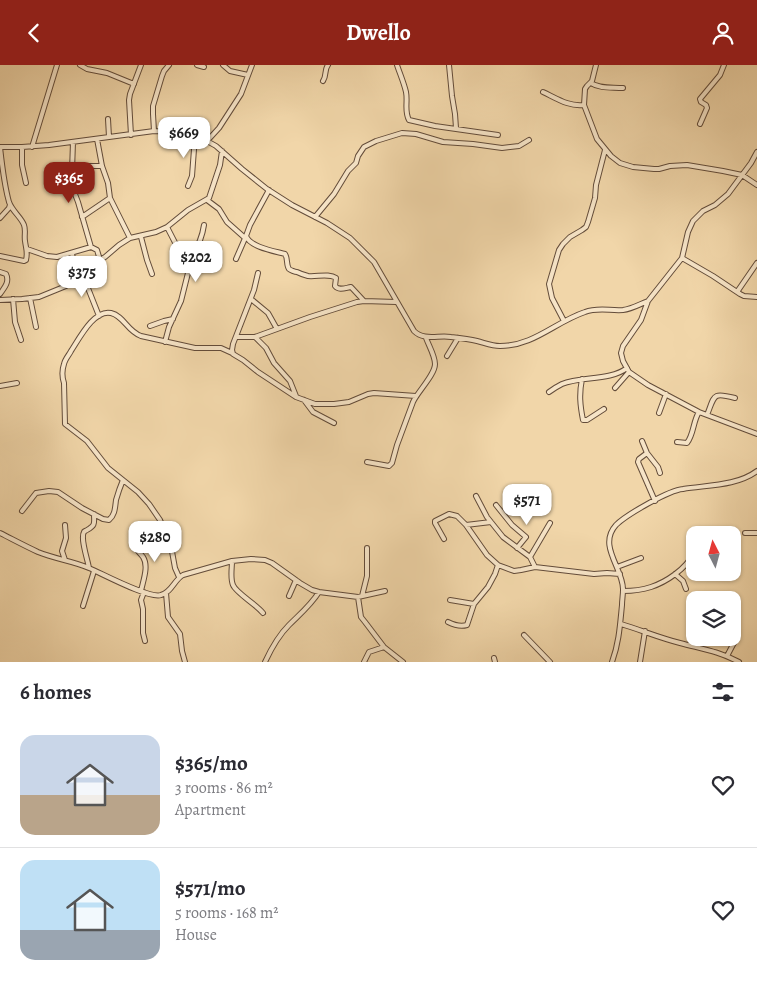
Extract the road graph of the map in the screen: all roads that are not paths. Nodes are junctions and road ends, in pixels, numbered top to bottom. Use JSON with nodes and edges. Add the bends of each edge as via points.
{"nodes":[{"id":1,"x":57,"y":65,"type":"edge"},
{"id":2,"x":80,"y":65,"type":"edge"},
{"id":3,"x":92,"y":65,"type":"edge"},
{"id":4,"x":141,"y":65,"type":"edge"},
{"id":5,"x":169,"y":65,"type":"edge"},
{"id":6,"x":197,"y":65,"type":"edge"},
{"id":7,"x":223,"y":65,"type":"edge"},
{"id":8,"x":252,"y":65,"type":"edge"},
{"id":9,"x":328,"y":65,"type":"edge"},
{"id":10,"x":397,"y":65,"type":"edge"},
{"id":11,"x":449,"y":65,"type":"edge"},
{"id":12,"x":596,"y":65,"type":"edge"},
{"id":13,"x":724,"y":65,"type":"edge"},
{"id":14,"x":204,"y":67,"type":"dead end"},
{"id":15,"x":94,"y":70,"type":"junction"},
{"id":16,"x":248,"y":75,"type":"junction"},
{"id":17,"x":323,"y":81,"type":"dead end"},
{"id":18,"x":591,"y":83,"type":"junction"},
{"id":19,"x":134,"y":84,"type":"junction"},
{"id":20,"x":623,"y":88,"type":"dead end"},
{"id":21,"x":543,"y":92,"type":"dead end"},
{"id":22,"x":584,"y":105,"type":"junction"},
{"id":23,"x":108,"y":119,"type":"dead end"},
{"id":24,"x":700,"y":124,"type":"dead end"},
{"id":25,"x":456,"y":128,"type":"junction"},
{"id":26,"x":154,"y":131,"type":"junction"},
{"id":27,"x":131,"y":135,"type":"junction"},
{"id":28,"x":498,"y":135,"type":"dead end"},
{"id":29,"x":195,"y":136,"type":"junction"},
{"id":30,"x":109,"y":137,"type":"junction"},
{"id":31,"x":97,"y":139,"type":"junction"},
{"id":32,"x":529,"y":140,"type":"dead end"},
{"id":33,"x":207,"y":141,"type":"junction"},
{"id":34,"x":73,"y":142,"type":"junction"},
{"id":35,"x":0,"y":147,"type":"edge"},
{"id":36,"x":22,"y":147,"type":"junction"},
{"id":37,"x":32,"y":147,"type":"junction"},
{"id":38,"x":605,"y":150,"type":"junction"},
{"id":39,"x":222,"y":151,"type":"junction"},
{"id":40,"x":757,"y":152,"type":"edge"},
{"id":41,"x":102,"y":166,"type":"junction"},
{"id":42,"x":72,"y":167,"type":"junction"},
{"id":43,"x":742,"y":175,"type":"junction"},
{"id":44,"x":26,"y":183,"type":"dead end"},
{"id":45,"x":757,"y":185,"type":"edge"},
{"id":46,"x":188,"y":186,"type":"dead end"},
{"id":47,"x":6,"y":188,"type":"junction"},
{"id":48,"x":269,"y":190,"type":"junction"},
{"id":49,"x":0,"y":192,"type":"edge"},
{"id":50,"x":110,"y":198,"type":"junction"},
{"id":51,"x":207,"y":200,"type":"junction"},
{"id":52,"x":10,"y":205,"type":"junction"},
{"id":53,"x":82,"y":217,"type":"junction"},
{"id":54,"x":315,"y":217,"type":"junction"},
{"id":55,"x":0,"y":218,"type":"edge"},
{"id":56,"x":204,"y":225,"type":"dead end"},
{"id":57,"x":167,"y":227,"type":"junction"},
{"id":58,"x":141,"y":237,"type":"junction"},
{"id":59,"x":245,"y":237,"type":"junction"},
{"id":60,"x":130,"y":239,"type":"junction"},
{"id":61,"x":91,"y":247,"type":"junction"},
{"id":62,"x":27,"y":249,"type":"junction"},
{"id":63,"x":72,"y":253,"type":"junction"},
{"id":64,"x":0,"y":256,"type":"edge"},
{"id":65,"x":682,"y":258,"type":"junction"},
{"id":66,"x":236,"y":259,"type":"dead end"},
{"id":67,"x":100,"y":260,"type":"junction"},
{"id":68,"x":757,"y":263,"type":"edge"},
{"id":69,"x":186,"y":265,"type":"junction"},
{"id":70,"x":0,"y":272,"type":"edge"},
{"id":71,"x":82,"y":273,"type":"junction"},
{"id":72,"x":258,"y":273,"type":"dead end"},
{"id":73,"x":152,"y":274,"type":"dead end"},
{"id":74,"x":736,"y":292,"type":"junction"},
{"id":75,"x":0,"y":294,"type":"edge"},
{"id":76,"x":757,"y":297,"type":"edge"},
{"id":77,"x":30,"y":298,"type":"junction"},
{"id":78,"x":13,"y":299,"type":"junction"},
{"id":79,"x":251,"y":299,"type":"junction"},
{"id":80,"x":0,"y":300,"type":"edge"},
{"id":81,"x":364,"y":301,"type":"junction"},
{"id":82,"x":648,"y":301,"type":"junction"},
{"id":83,"x":396,"y":302,"type":"junction"},
{"id":84,"x":99,"y":316,"type":"junction"},
{"id":85,"x":173,"y":319,"type":"junction"},
{"id":86,"x":564,"y":321,"type":"junction"},
{"id":87,"x":150,"y":326,"type":"dead end"},
{"id":88,"x":36,"y":327,"type":"dead end"},
{"id":89,"x":277,"y":329,"type":"junction"},
{"id":90,"x":236,"y":337,"type":"junction"},
{"id":91,"x":255,"y":337,"type":"junction"},
{"id":92,"x":426,"y":338,"type":"junction"},
{"id":93,"x":458,"y":338,"type":"junction"},
{"id":94,"x":21,"y":340,"type":"dead end"},
{"id":95,"x":165,"y":342,"type":"junction"},
{"id":96,"x":232,"y":353,"type":"junction"},
{"id":97,"x":447,"y":356,"type":"dead end"},
{"id":98,"x":628,"y":370,"type":"junction"},
{"id":99,"x":582,"y":379,"type":"junction"},
{"id":100,"x":17,"y":383,"type":"dead end"},
{"id":101,"x":0,"y":387,"type":"edge"},
{"id":102,"x":615,"y":388,"type":"dead end"},
{"id":103,"x":549,"y":392,"type":"dead end"},
{"id":104,"x":666,"y":394,"type":"junction"},
{"id":105,"x":416,"y":396,"type":"junction"},
{"id":106,"x":296,"y":397,"type":"junction"},
{"id":107,"x":734,"y":398,"type":"dead end"},
{"id":108,"x":304,"y":400,"type":"junction"},
{"id":109,"x":604,"y":409,"type":"dead end"},
{"id":110,"x":699,"y":412,"type":"junction"},
{"id":111,"x":659,"y":413,"type":"dead end"},
{"id":112,"x":706,"y":415,"type":"junction"},
{"id":113,"x":334,"y":423,"type":"dead end"},
{"id":114,"x":757,"y":435,"type":"edge"},
{"id":115,"x":642,"y":441,"type":"dead end"},
{"id":116,"x":677,"y":442,"type":"dead end"},
{"id":117,"x":647,"y":453,"type":"junction"},
{"id":118,"x":367,"y":462,"type":"dead end"},
{"id":119,"x":757,"y":471,"type":"edge"},
{"id":120,"x":660,"y":473,"type":"dead end"},
{"id":121,"x":123,"y":480,"type":"junction"},
{"id":122,"x":476,"y":496,"type":"dead end"},
{"id":123,"x":655,"y":501,"type":"junction"},
{"id":124,"x":496,"y":505,"type":"dead end"},
{"id":125,"x":22,"y":511,"type":"dead end"},
{"id":126,"x":94,"y":514,"type":"junction"},
{"id":127,"x":492,"y":522,"type":"junction"},
{"id":128,"x":550,"y":523,"type":"dead end"},
{"id":129,"x":65,"y":525,"type":"dead end"},
{"id":130,"x":466,"y":525,"type":"junction"},
{"id":131,"x":0,"y":533,"type":"edge"},
{"id":132,"x":140,"y":533,"type":"dead end"},
{"id":133,"x":745,"y":533,"type":"dead end"},
{"id":134,"x":757,"y":533,"type":"edge"},
{"id":135,"x":444,"y":539,"type":"dead end"},
{"id":136,"x":367,"y":548,"type":"dead end"},
{"id":137,"x":517,"y":548,"type":"junction"},
{"id":138,"x":530,"y":557,"type":"junction"},
{"id":139,"x":641,"y":558,"type":"dead end"},
{"id":140,"x":65,"y":560,"type":"junction"},
{"id":141,"x":232,"y":561,"type":"junction"},
{"id":142,"x":498,"y":565,"type":"junction"},
{"id":143,"x":686,"y":566,"type":"edge"},
{"id":144,"x":535,"y":567,"type":"junction"},
{"id":145,"x":617,"y":567,"type":"junction"},
{"id":146,"x":90,"y":569,"type":"junction"},
{"id":147,"x":94,"y":571,"type":"junction"},
{"id":148,"x":620,"y":574,"type":"junction"},
{"id":149,"x":675,"y":574,"type":"junction"},
{"id":150,"x":179,"y":577,"type":"junction"},
{"id":151,"x":296,"y":580,"type":"junction"},
{"id":152,"x":686,"y":589,"type":"dead end"},
{"id":153,"x":143,"y":591,"type":"junction"},
{"id":154,"x":385,"y":591,"type":"dead end"},
{"id":155,"x":623,"y":591,"type":"junction"},
{"id":156,"x":319,"y":592,"type":"junction"},
{"id":157,"x":166,"y":593,"type":"junction"},
{"id":158,"x":289,"y":596,"type":"dead end"},
{"id":159,"x":360,"y":597,"type":"junction"},
{"id":160,"x":450,"y":600,"type":"dead end"},
{"id":161,"x":474,"y":604,"type":"junction"},
{"id":162,"x":83,"y":606,"type":"dead end"},
{"id":163,"x":263,"y":613,"type":"dead end"},
{"id":164,"x":448,"y":622,"type":"dead end"},
{"id":165,"x":621,"y":624,"type":"junction"},
{"id":166,"x":645,"y":631,"type":"junction"},
{"id":167,"x":524,"y":635,"type":"dead end"},
{"id":168,"x":144,"y":641,"type":"dead end"},
{"id":169,"x":686,"y":644,"type":"edge"},
{"id":170,"x":693,"y":646,"type":"edge"},
{"id":171,"x":732,"y":646,"type":"edge"},
{"id":172,"x":384,"y":647,"type":"junction"},
{"id":173,"x":727,"y":656,"type":"junction"},
{"id":174,"x":185,"y":662,"type":"edge"},
{"id":175,"x":265,"y":662,"type":"edge"},
{"id":176,"x":364,"y":662,"type":"edge"},
{"id":177,"x":402,"y":662,"type":"edge"},
{"id":178,"x":550,"y":662,"type":"edge"},
{"id":179,"x":613,"y":662,"type":"edge"},
{"id":180,"x":640,"y":662,"type":"edge"},
{"id":181,"x":739,"y":662,"type":"edge"}],
"edges":[{"from":1,"to":37,"type":"street"},
{"from":2,"to":15,"type":"street"},
{"from":3,"to":15,"type":"street"},
{"from":4,"to":19,"type":"street"},
{"from":5,"to":26,"type":"street","via":[[162,75],[153,106]]},
{"from":6,"to":14,"type":"street"},
{"from":7,"to":16,"type":"street","via":[[230,71]]},
{"from":8,"to":16,"type":"street"},
{"from":9,"to":17,"type":"street"},
{"from":10,"to":25,"type":"street","via":[[406,90],[409,120]]},
{"from":11,"to":25,"type":"street"},
{"from":12,"to":18,"type":"street"},
{"from":13,"to":24,"type":"street","via":[[700,99],[707,108]]},
{"from":15,"to":19,"type":"street"},
{"from":16,"to":33,"type":"street","via":[[231,111]]},
{"from":18,"to":20,"type":"street"},
{"from":18,"to":22,"type":"street","via":[[586,89]]},
{"from":19,"to":27,"type":"street","via":[[129,101]]},
{"from":21,"to":22,"type":"street","via":[[560,101]]},
{"from":22,"to":38,"type":"street","via":[[594,133]]},
{"from":23,"to":30,"type":"street"},
{"from":25,"to":28,"type":"street"},
{"from":26,"to":27,"type":"street"},
{"from":26,"to":29,"type":"street"},
{"from":27,"to":30,"type":"street"},
{"from":29,"to":33,"type":"street"},
{"from":29,"to":46,"type":"street","via":[[192,176]]},
{"from":30,"to":31,"type":"street"},
{"from":31,"to":34,"type":"street"},
{"from":31,"to":41,"type":"street"},
{"from":32,"to":54,"type":"street","via":[[519,146],[502,148],[443,142],[402,133],[376,141],[364,147],[356,163]]},
{"from":33,"to":39,"type":"street"},
{"from":34,"to":37,"type":"street"},
{"from":34,"to":42,"type":"street"},
{"from":35,"to":36,"type":"street"},
{"from":35,"to":47,"type":"street"},
{"from":36,"to":37,"type":"street"},
{"from":36,"to":44,"type":"street"},
{"from":38,"to":43,"type":"street","via":[[620,163],[633,167],[659,169],[687,165]]},
{"from":38,"to":86,"type":"street","via":[[586,227],[563,244],[549,284],[552,299]]},
{"from":39,"to":48,"type":"street"},
{"from":39,"to":51,"type":"street"},
{"from":40,"to":43,"type":"street"},
{"from":41,"to":42,"type":"street"},
{"from":41,"to":50,"type":"street"},
{"from":42,"to":53,"type":"street","via":[[73,189]]},
{"from":43,"to":45,"type":"street"},
{"from":43,"to":65,"type":"street","via":[[728,194],[693,221]]},
{"from":47,"to":49,"type":"street"},
{"from":47,"to":52,"type":"street"},
{"from":48,"to":54,"type":"street"},
{"from":48,"to":59,"type":"street"},
{"from":50,"to":53,"type":"street"},
{"from":50,"to":60,"type":"street"},
{"from":51,"to":57,"type":"street"},
{"from":51,"to":59,"type":"street"},
{"from":52,"to":55,"type":"street"},
{"from":52,"to":62,"type":"street","via":[[24,224]]},
{"from":53,"to":61,"type":"street"},
{"from":54,"to":83,"type":"street","via":[[342,231],[367,254]]},
{"from":56,"to":69,"type":"street","via":[[194,255]]},
{"from":57,"to":58,"type":"street"},
{"from":57,"to":69,"type":"street"},
{"from":58,"to":60,"type":"street"},
{"from":58,"to":73,"type":"street"},
{"from":59,"to":66,"type":"street"},
{"from":59,"to":81,"type":"street","via":[[253,244],[285,254],[291,270],[305,275],[334,276],[337,288],[351,287]]},
{"from":60,"to":67,"type":"street"},
{"from":61,"to":63,"type":"street"},
{"from":61,"to":67,"type":"street","via":[[97,250]]},
{"from":62,"to":63,"type":"street","via":[[52,257]]},
{"from":62,"to":64,"type":"street","via":[[24,261]]},
{"from":63,"to":71,"type":"street"},
{"from":65,"to":74,"type":"street"},
{"from":65,"to":82,"type":"street"},
{"from":67,"to":71,"type":"street"},
{"from":68,"to":74,"type":"street"},
{"from":69,"to":85,"type":"street","via":[[186,284]]},
{"from":70,"to":75,"type":"street","via":[[6,275],[8,282]]},
{"from":71,"to":77,"type":"street","via":[[62,288]]},
{"from":71,"to":84,"type":"street"},
{"from":72,"to":79,"type":"street"},
{"from":74,"to":76,"type":"street"},
{"from":77,"to":78,"type":"street"},
{"from":77,"to":88,"type":"street"},
{"from":78,"to":80,"type":"street"},
{"from":78,"to":94,"type":"street"},
{"from":79,"to":89,"type":"street","via":[[268,313]]},
{"from":79,"to":90,"type":"street"},
{"from":81,"to":83,"type":"street"},
{"from":81,"to":89,"type":"street"},
{"from":82,"to":86,"type":"street","via":[[623,310],[586,311]]},
{"from":82,"to":98,"type":"street","via":[[641,320],[622,346],[621,353]]},
{"from":83,"to":92,"type":"street","via":[[414,331]]},
{"from":84,"to":95,"type":"street","via":[[110,313],[118,316],[135,334]]},
{"from":84,"to":121,"type":"street","via":[[79,337],[64,363],[64,421],[67,427],[88,441],[108,468]]},
{"from":85,"to":87,"type":"street"},
{"from":85,"to":95,"type":"street"},
{"from":86,"to":93,"type":"street","via":[[517,345],[500,346]]},
{"from":89,"to":91,"type":"street"},
{"from":90,"to":91,"type":"street"},
{"from":90,"to":96,"type":"street"},
{"from":91,"to":106,"type":"street","via":[[290,381]]},
{"from":92,"to":93,"type":"street"},
{"from":92,"to":105,"type":"street","via":[[434,370]]},
{"from":93,"to":97,"type":"street"},
{"from":95,"to":96,"type":"street","via":[[195,348],[221,348]]},
{"from":96,"to":106,"type":"street"},
{"from":98,"to":99,"type":"street"},
{"from":98,"to":102,"type":"street"},
{"from":98,"to":104,"type":"street"},
{"from":99,"to":103,"type":"street","via":[[562,384]]},
{"from":99,"to":109,"type":"street","via":[[579,398],[583,420]]},
{"from":100,"to":101,"type":"street"},
{"from":104,"to":110,"type":"street"},
{"from":104,"to":111,"type":"street"},
{"from":105,"to":108,"type":"street","via":[[374,393],[349,402],[318,405]]},
{"from":105,"to":118,"type":"street","via":[[391,465]]},
{"from":106,"to":108,"type":"street"},
{"from":107,"to":112,"type":"street","via":[[717,395]]},
{"from":108,"to":113,"type":"street","via":[[313,412]]},
{"from":110,"to":112,"type":"street"},
{"from":110,"to":116,"type":"street","via":[[689,441]]},
{"from":112,"to":114,"type":"street"},
{"from":115,"to":117,"type":"street"},
{"from":117,"to":120,"type":"street"},
{"from":117,"to":123,"type":"street","via":[[638,462]]},
{"from":119,"to":123,"type":"street","via":[[728,483],[676,490]]},
{"from":121,"to":126,"type":"street","via":[[111,518],[106,520]]},
{"from":121,"to":150,"type":"street","via":[[149,504],[160,521]]},
{"from":122,"to":127,"type":"street"},
{"from":123,"to":145,"type":"street","via":[[626,517],[612,530],[609,544]]},
{"from":124,"to":137,"type":"street","via":[[526,537]]},
{"from":125,"to":126,"type":"street","via":[[36,493],[49,491],[58,492]]},
{"from":126,"to":146,"type":"street","via":[[93,527],[83,534]]},
{"from":127,"to":130,"type":"street"},
{"from":127,"to":137,"type":"street"},
{"from":128,"to":138,"type":"street"},
{"from":129,"to":140,"type":"street","via":[[62,551]]},
{"from":130,"to":135,"type":"street","via":[[452,514],[435,521]]},
{"from":130,"to":142,"type":"street","via":[[486,555]]},
{"from":131,"to":140,"type":"street"},
{"from":132,"to":153,"type":"street","via":[[135,547],[146,567]]},
{"from":133,"to":134,"type":"street"},
{"from":136,"to":159,"type":"street","via":[[367,576]]},
{"from":137,"to":138,"type":"street"},
{"from":138,"to":144,"type":"street"},
{"from":139,"to":145,"type":"street"},
{"from":140,"to":146,"type":"street"},
{"from":141,"to":150,"type":"street"},
{"from":141,"to":151,"type":"street","via":[[265,560]]},
{"from":141,"to":163,"type":"street","via":[[234,586]]},
{"from":142,"to":144,"type":"street","via":[[514,571]]},
{"from":142,"to":161,"type":"street","via":[[488,587]]},
{"from":143,"to":149,"type":"street"},
{"from":144,"to":148,"type":"street"},
{"from":145,"to":148,"type":"street"},
{"from":146,"to":147,"type":"street"},
{"from":147,"to":153,"type":"street"},
{"from":147,"to":162,"type":"street"},
{"from":148,"to":155,"type":"street"},
{"from":149,"to":152,"type":"street"},
{"from":149,"to":155,"type":"street","via":[[650,587]]},
{"from":150,"to":157,"type":"street"},
{"from":151,"to":156,"type":"street"},
{"from":151,"to":158,"type":"street"},
{"from":153,"to":157,"type":"street","via":[[155,596]]},
{"from":153,"to":168,"type":"street"},
{"from":154,"to":159,"type":"street"},
{"from":155,"to":165,"type":"street"},
{"from":156,"to":159,"type":"street"},
{"from":156,"to":175,"type":"street","via":[[281,634]]},
{"from":157,"to":174,"type":"street","via":[[168,617],[180,634]]},
{"from":159,"to":172,"type":"street","via":[[361,617]]},
{"from":160,"to":161,"type":"street"},
{"from":161,"to":164,"type":"street","via":[[467,625]]},
{"from":165,"to":166,"type":"street"},
{"from":165,"to":179,"type":"street"},
{"from":166,"to":169,"type":"street"},
{"from":166,"to":180,"type":"street"},
{"from":167,"to":178,"type":"street"},
{"from":170,"to":173,"type":"street"},
{"from":171,"to":173,"type":"street"},
{"from":172,"to":176,"type":"street","via":[[369,653]]},
{"from":172,"to":177,"type":"street"},
{"from":173,"to":181,"type":"street"}]}
